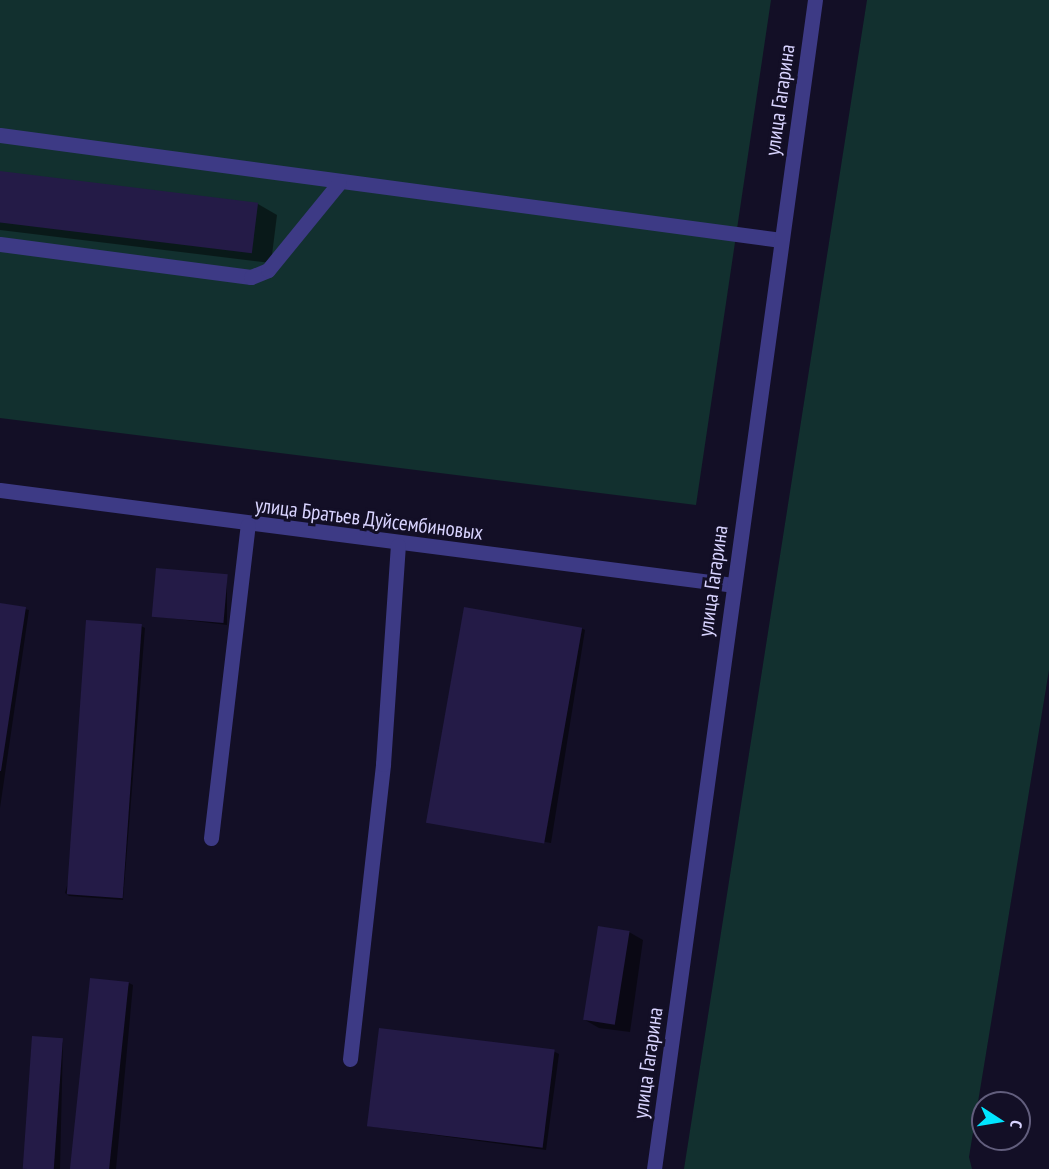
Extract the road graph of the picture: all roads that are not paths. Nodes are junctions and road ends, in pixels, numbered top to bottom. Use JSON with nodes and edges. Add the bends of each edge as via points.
{"nodes":[{"id":1,"x":815,"y":0,"type":"edge"},
{"id":2,"x":0,"y":135,"type":"edge"},
{"id":3,"x":339,"y":183,"type":"junction"},
{"id":4,"x":781,"y":240,"type":"junction"},
{"id":5,"x":0,"y":244,"type":"edge"},
{"id":6,"x":0,"y":490,"type":"edge"},
{"id":7,"x":248,"y":525,"type":"junction"},
{"id":8,"x":398,"y":546,"type":"junction"},
{"id":9,"x":733,"y":585,"type":"junction"},
{"id":10,"x":211,"y":837,"type":"dead end"},
{"id":11,"x":350,"y":1059,"type":"dead end"},
{"id":12,"x":654,"y":1169,"type":"edge"}],
"edges":[{"from":1,"to":4,"type":"street","name":"улица Гагарина"},
{"from":2,"to":3,"type":"street"},
{"from":3,"to":4,"type":"street"},
{"from":3,"to":5,"type":"street","via":[[268,270],[251,277]]},
{"from":4,"to":9,"type":"street","name":"улица Гагарина"},
{"from":6,"to":7,"type":"street","name":"улица Братьев Дуйсембиновых"},
{"from":7,"to":8,"type":"street","name":"улица Братьев Дуйсембиновых"},
{"from":7,"to":10,"type":"street"},
{"from":8,"to":9,"type":"street","name":"улица Братьев Дуйсембиновых"},
{"from":8,"to":11,"type":"street","via":[[383,764]]},
{"from":9,"to":12,"type":"street","name":"улица Гагарина"}]}
